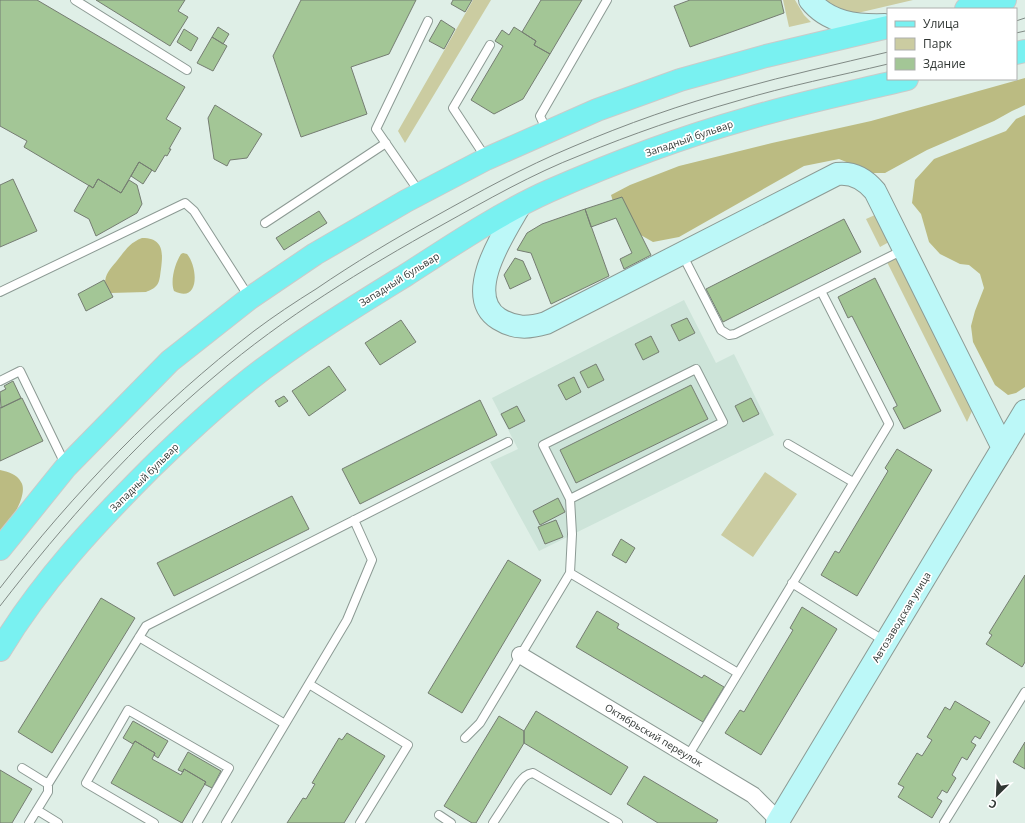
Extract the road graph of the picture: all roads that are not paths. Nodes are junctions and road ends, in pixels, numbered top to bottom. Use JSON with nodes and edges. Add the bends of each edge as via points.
{"nodes":[{"id":1,"x":75,"y":0,"type":"edge"},
{"id":2,"x":607,"y":0,"type":"edge"},
{"id":3,"x":810,"y":0,"type":"edge"},
{"id":4,"x":1005,"y":0,"type":"edge"},
{"id":5,"x":970,"y":8,"type":"edge"},
{"id":6,"x":428,"y":21,"type":"dead end"},
{"id":7,"x":887,"y":26,"type":"edge"},
{"id":8,"x":887,"y":26,"type":"edge"},
{"id":9,"x":490,"y":45,"type":"dead end"},
{"id":10,"x":187,"y":70,"type":"dead end"},
{"id":11,"x":903,"y":80,"type":"edge"},
{"id":12,"x":547,"y":132,"type":"junction"},
{"id":13,"x":386,"y":143,"type":"junction"},
{"id":14,"x":486,"y":159,"type":"junction"},
{"id":15,"x":421,"y":194,"type":"junction"},
{"id":16,"x":519,"y":207,"type":"junction"},
{"id":17,"x":264,"y":223,"type":"dead end"},
{"id":18,"x":903,"y":249,"type":"junction"},
{"id":19,"x":682,"y":254,"type":"junction"},
{"id":20,"x":821,"y":291,"type":"junction"},
{"id":21,"x":0,"y":292,"type":"edge"},
{"id":22,"x":250,"y":298,"type":"junction"},
{"id":23,"x":0,"y":381,"type":"edge"},
{"id":24,"x":1025,"y":412,"type":"edge"},
{"id":25,"x":508,"y":442,"type":"dead end"},
{"id":26,"x":788,"y":444,"type":"dead end"},
{"id":27,"x":1003,"y":448,"type":"junction"},
{"id":28,"x":66,"y":467,"type":"junction"},
{"id":29,"x":853,"y":482,"type":"junction"},
{"id":30,"x":570,"y":498,"type":"junction"},
{"id":31,"x":354,"y":520,"type":"junction"},
{"id":32,"x":0,"y":550,"type":"edge"},
{"id":33,"x":570,"y":573,"type":"junction"},
{"id":34,"x":792,"y":583,"type":"junction"},
{"id":35,"x":139,"y":637,"type":"junction"},
{"id":36,"x":886,"y":642,"type":"junction"},
{"id":37,"x":0,"y":650,"type":"edge"},
{"id":38,"x":520,"y":655,"type":"junction"},
{"id":39,"x":738,"y":673,"type":"junction"},
{"id":40,"x":309,"y":684,"type":"junction"},
{"id":41,"x":1025,"y":692,"type":"edge"},
{"id":42,"x":285,"y":724,"type":"junction"},
{"id":43,"x":465,"y":738,"type":"dead end"},
{"id":44,"x":688,"y":756,"type":"junction"},
{"id":45,"x":22,"y":768,"type":"dead end"},
{"id":46,"x":48,"y":784,"type":"junction"},
{"id":47,"x":37,"y":810,"type":"junction"},
{"id":48,"x":439,"y":816,"type":"dead end"},
{"id":49,"x":779,"y":822,"type":"edge"},
{"id":50,"x":29,"y":823,"type":"edge"},
{"id":51,"x":58,"y":823,"type":"edge"},
{"id":52,"x":154,"y":823,"type":"edge"},
{"id":53,"x":197,"y":823,"type":"edge"},
{"id":54,"x":226,"y":823,"type":"edge"},
{"id":55,"x":360,"y":823,"type":"edge"},
{"id":56,"x":451,"y":823,"type":"edge"},
{"id":57,"x":493,"y":823,"type":"edge"},
{"id":58,"x":618,"y":823,"type":"edge"},
{"id":59,"x":944,"y":823,"type":"edge"}],
"edges":[{"from":1,"to":10,"type":"lane"},
{"from":2,"to":12,"type":"lane","via":[[540,116]]},
{"from":3,"to":8,"type":"street","via":[[826,16],[867,26]]},
{"from":4,"to":5,"type":"main road"},
{"from":6,"to":13,"type":"lane","via":[[376,129]]},
{"from":7,"to":12,"type":"main road","via":[[680,80],[597,110]]},
{"from":9,"to":14,"type":"lane","via":[[454,108]]},
{"from":11,"to":16,"type":"main road","name":"Западный бульвар","via":[[746,118],[676,141],[547,192]]},
{"from":12,"to":14,"type":"main road"},
{"from":13,"to":15,"type":"lane"},
{"from":13,"to":17,"type":"lane"},
{"from":14,"to":15,"type":"main road"},
{"from":15,"to":22,"type":"main road","via":[[315,254]]},
{"from":16,"to":19,"type":"street","via":[[489,265],[484,294],[486,305],[494,316],[518,327],[546,323]]},
{"from":16,"to":37,"type":"main road","name":"Западный бульвар","via":[[461,240],[349,311],[241,386],[187,433],[129,490],[65,559]]},
{"from":18,"to":19,"type":"street","via":[[875,191],[861,178],[845,173],[837,174]]},
{"from":18,"to":20,"type":"lane"},
{"from":18,"to":27,"type":"street"},
{"from":19,"to":20,"type":"lane","via":[[722,330],[729,335]]},
{"from":20,"to":29,"type":"lane","via":[[889,424]]},
{"from":21,"to":22,"type":"lane","via":[[185,203],[194,211]]},
{"from":22,"to":28,"type":"main road","via":[[170,360]]},
{"from":23,"to":28,"type":"lane","via":[[20,371]]},
{"from":24,"to":27,"type":"street","name":"Автозаводская улица"},
{"from":25,"to":31,"type":"lane"},
{"from":26,"to":29,"type":"lane"},
{"from":27,"to":36,"type":"street","name":"Автозаводская улица"},
{"from":28,"to":32,"type":"main road"},
{"from":29,"to":34,"type":"lane"},
{"from":30,"to":30,"type":"lane","via":[[544,445],[696,369],[723,422]]},
{"from":30,"to":33,"type":"lane"},
{"from":31,"to":35,"type":"lane","via":[[155,621],[146,626]]},
{"from":31,"to":40,"type":"lane","via":[[372,560],[347,620]]},
{"from":33,"to":38,"type":"lane"},
{"from":33,"to":39,"type":"lane"},
{"from":34,"to":36,"type":"lane"},
{"from":34,"to":39,"type":"lane"},
{"from":35,"to":42,"type":"lane"},
{"from":35,"to":46,"type":"lane"},
{"from":36,"to":49,"type":"street","name":"Автозаводская улица"},
{"from":38,"to":43,"type":"lane","via":[[480,723]]},
{"from":38,"to":44,"type":"street","name":"Октябрьский переулок"},
{"from":39,"to":44,"type":"lane"},
{"from":40,"to":42,"type":"lane"},
{"from":40,"to":55,"type":"lane","via":[[408,745]]},
{"from":41,"to":59,"type":"lane"},
{"from":42,"to":54,"type":"lane"},
{"from":44,"to":49,"type":"street","name":"Октябрьский переулок","via":[[753,795]]},
{"from":45,"to":46,"type":"lane"},
{"from":46,"to":47,"type":"lane","via":[[48,792]]},
{"from":47,"to":50,"type":"lane"},
{"from":47,"to":51,"type":"lane"},
{"from":48,"to":56,"type":"lane"},
{"from":52,"to":53,"type":"lane","via":[[86,783],[128,710],[229,768]]},
{"from":57,"to":58,"type":"lane","via":[[519,783],[533,772]]}]}
